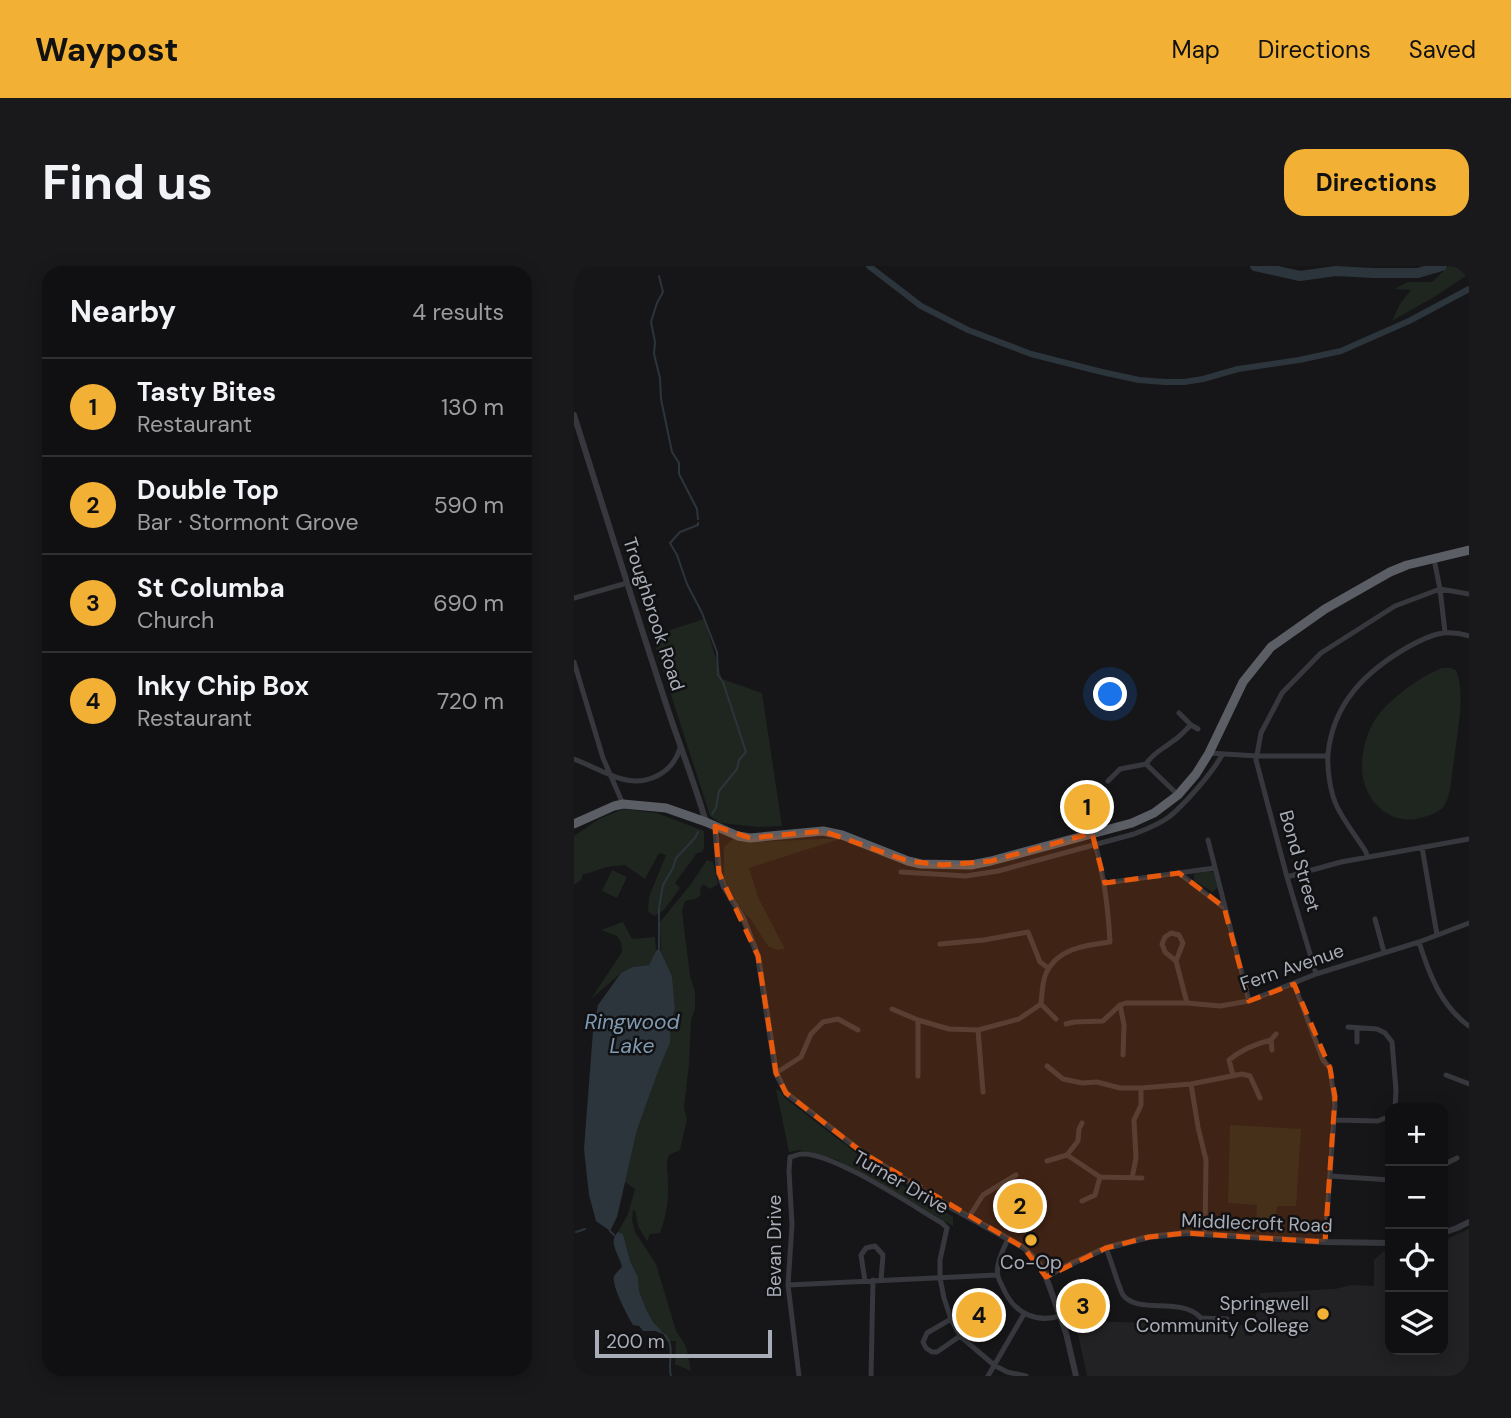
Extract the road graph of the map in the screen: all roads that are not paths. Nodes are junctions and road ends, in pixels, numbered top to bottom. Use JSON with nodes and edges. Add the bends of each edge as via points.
{"nodes":[{"id":1,"x":574,"y":415,"type":"edge"},
{"id":2,"x":1469,"y":550,"type":"edge"},
{"id":3,"x":1434,"y":559,"type":"junction"},
{"id":4,"x":627,"y":583,"type":"junction"},
{"id":5,"x":1440,"y":589,"type":"junction"},
{"id":6,"x":1469,"y":594,"type":"edge"},
{"id":7,"x":574,"y":598,"type":"edge"},
{"id":8,"x":1445,"y":632,"type":"junction"},
{"id":9,"x":1469,"y":636,"type":"edge"},
{"id":10,"x":574,"y":662,"type":"edge"},
{"id":11,"x":1179,"y":713,"type":"dead end"},
{"id":12,"x":1191,"y":725,"type":"junction"},
{"id":13,"x":1198,"y":729,"type":"dead end"},
{"id":14,"x":680,"y":748,"type":"junction"},
{"id":15,"x":1209,"y":753,"type":"junction"},
{"id":16,"x":1222,"y":755,"type":"junction"},
{"id":17,"x":1257,"y":756,"type":"junction"},
{"id":18,"x":1328,"y":756,"type":"junction"},
{"id":19,"x":574,"y":759,"type":"edge"},
{"id":20,"x":1146,"y":764,"type":"junction"},
{"id":21,"x":609,"y":774,"type":"junction"},
{"id":22,"x":1118,"y":784,"type":"dead end"},
{"id":23,"x":1178,"y":796,"type":"junction"},
{"id":24,"x":623,"y":804,"type":"junction"},
{"id":25,"x":574,"y":824,"type":"edge"},
{"id":26,"x":711,"y":824,"type":"junction"},
{"id":27,"x":1092,"y":833,"type":"junction"},
{"id":28,"x":1469,"y":839,"type":"edge"},
{"id":29,"x":1208,"y":840,"type":"dead end"},
{"id":30,"x":1096,"y":845,"type":"junction"},
{"id":31,"x":1422,"y":847,"type":"junction"},
{"id":32,"x":1367,"y":857,"type":"junction"},
{"id":33,"x":1215,"y":868,"type":"junction"},
{"id":34,"x":901,"y":872,"type":"dead end"},
{"id":35,"x":1179,"y":873,"type":"junction"},
{"id":36,"x":1287,"y":877,"type":"junction"},
{"id":37,"x":1105,"y":883,"type":"junction"},
{"id":38,"x":1224,"y":907,"type":"junction"},
{"id":39,"x":1375,"y":919,"type":"dead end"},
{"id":40,"x":1469,"y":923,"type":"edge"},
{"id":41,"x":1036,"y":928,"type":"dead end"},
{"id":42,"x":1028,"y":932,"type":"junction"},
{"id":43,"x":1437,"y":935,"type":"junction"},
{"id":44,"x":1419,"y":942,"type":"junction"},
{"id":45,"x":940,"y":944,"type":"dead end"},
{"id":46,"x":1384,"y":952,"type":"junction"},
{"id":47,"x":1176,"y":961,"type":"junction"},
{"id":48,"x":1048,"y":968,"type":"junction"},
{"id":49,"x":1317,"y":974,"type":"junction"},
{"id":50,"x":1294,"y":984,"type":"junction"},
{"id":51,"x":1249,"y":1001,"type":"junction"},
{"id":52,"x":1187,"y":1003,"type":"junction"},
{"id":53,"x":1041,"y":1004,"type":"junction"},
{"id":54,"x":1120,"y":1006,"type":"junction"},
{"id":55,"x":892,"y":1009,"type":"dead end"},
{"id":56,"x":1056,"y":1019,"type":"dead end"},
{"id":57,"x":918,"y":1020,"type":"junction"},
{"id":58,"x":1066,"y":1024,"type":"dead end"},
{"id":59,"x":1469,"y":1025,"type":"edge"},
{"id":60,"x":1348,"y":1027,"type":"dead end"},
{"id":61,"x":1357,"y":1028,"type":"junction"},
{"id":62,"x":858,"y":1030,"type":"dead end"},
{"id":63,"x":978,"y":1030,"type":"junction"},
{"id":64,"x":1276,"y":1034,"type":"dead end"},
{"id":65,"x":1271,"y":1040,"type":"junction"},
{"id":66,"x":1357,"y":1042,"type":"dead end"},
{"id":67,"x":1272,"y":1049,"type":"dead end"},
{"id":68,"x":1123,"y":1055,"type":"dead end"},
{"id":69,"x":1046,"y":1066,"type":"dead end"},
{"id":70,"x":776,"y":1073,"type":"junction"},
{"id":71,"x":1446,"y":1074,"type":"dead end"},
{"id":72,"x":1233,"y":1075,"type":"junction"},
{"id":73,"x":918,"y":1076,"type":"dead end"},
{"id":74,"x":1192,"y":1084,"type":"junction"},
{"id":75,"x":1469,"y":1084,"type":"edge"},
{"id":76,"x":1141,"y":1088,"type":"junction"},
{"id":77,"x":983,"y":1092,"type":"dead end"},
{"id":78,"x":1260,"y":1098,"type":"dead end"},
{"id":79,"x":1395,"y":1103,"type":"edge"},
{"id":80,"x":1385,"y":1118,"type":"edge"},
{"id":81,"x":1334,"y":1120,"type":"junction"},
{"id":82,"x":1082,"y":1123,"type":"dead end"},
{"id":83,"x":1067,"y":1155,"type":"junction"},
{"id":84,"x":790,"y":1157,"type":"joint"},
{"id":85,"x":1457,"y":1158,"type":"dead end"},
{"id":86,"x":1047,"y":1161,"type":"dead end"},
{"id":87,"x":1448,"y":1162,"type":"edge"},
{"id":88,"x":1016,"y":1175,"type":"dead end"},
{"id":89,"x":1330,"y":1176,"type":"junction"},
{"id":90,"x":1100,"y":1177,"type":"junction"},
{"id":91,"x":1132,"y":1178,"type":"junction"},
{"id":92,"x":1142,"y":1178,"type":"dead end"},
{"id":93,"x":1385,"y":1180,"type":"edge"},
{"id":94,"x":1082,"y":1201,"type":"dead end"},
{"id":95,"x":969,"y":1217,"type":"junction"},
{"id":96,"x":1469,"y":1222,"type":"edge"},
{"id":97,"x":1448,"y":1231,"type":"edge"},
{"id":98,"x":1205,"y":1235,"type":"junction"},
{"id":99,"x":1008,"y":1239,"type":"junction"},
{"id":100,"x":1325,"y":1242,"type":"junction"},
{"id":101,"x":1385,"y":1243,"type":"edge"},
{"id":102,"x":1107,"y":1248,"type":"junction"},
{"id":103,"x":997,"y":1275,"type":"junction"},
{"id":104,"x":1046,"y":1277,"type":"junction"},
{"id":105,"x":940,"y":1278,"type":"junction"},
{"id":106,"x":873,"y":1280,"type":"junction"},
{"id":107,"x":881,"y":1280,"type":"junction"},
{"id":108,"x":864,"y":1281,"type":"junction"},
{"id":109,"x":788,"y":1285,"type":"junction"},
{"id":110,"x":1024,"y":1314,"type":"junction"},
{"id":111,"x":1060,"y":1316,"type":"junction"},
{"id":112,"x":951,"y":1319,"type":"junction"},
{"id":113,"x":1227,"y":1319,"type":"dead end"},
{"id":114,"x":960,"y":1336,"type":"junction"},
{"id":115,"x":994,"y":1365,"type":"junction"},
{"id":116,"x":799,"y":1376,"type":"edge"},
{"id":117,"x":871,"y":1376,"type":"edge"},
{"id":118,"x":988,"y":1376,"type":"edge"},
{"id":119,"x":1026,"y":1376,"type":"edge"},
{"id":120,"x":1076,"y":1376,"type":"edge"}],
"edges":[{"from":1,"to":4,"type":"street","name":"Troughbrook Road"},
{"from":2,"to":3,"type":"highway"},
{"from":3,"to":5,"type":"street"},
{"from":3,"to":15,"type":"highway","via":[[1378,578],[1271,647],[1243,682]]},
{"from":4,"to":7,"type":"street"},
{"from":4,"to":14,"type":"street","name":"Troughbrook Road"},
{"from":5,"to":6,"type":"street"},
{"from":5,"to":8,"type":"street"},
{"from":5,"to":17,"type":"street","via":[[1395,607],[1321,653],[1282,693],[1261,733]]},
{"from":8,"to":9,"type":"street"},
{"from":8,"to":18,"type":"street","via":[[1390,657],[1365,676],[1341,709]]},
{"from":10,"to":21,"type":"street"},
{"from":11,"to":12,"type":"street"},
{"from":12,"to":13,"type":"street"},
{"from":12,"to":20,"type":"street"},
{"from":14,"to":21,"type":"street","via":[[673,764],[655,777],[631,781]]},
{"from":14,"to":26,"type":"street","name":"Troughbrook Road"},
{"from":15,"to":16,"type":"street"},
{"from":15,"to":23,"type":"highway"},
{"from":16,"to":17,"type":"street"},
{"from":16,"to":30,"type":"street","via":[[1171,816]]},
{"from":17,"to":18,"type":"street"},
{"from":17,"to":36,"type":"street","name":"Bond Street"},
{"from":18,"to":32,"type":"street","via":[[1335,803]]},
{"from":19,"to":21,"type":"street"},
{"from":20,"to":22,"type":"street","via":[[1120,769],[1110,779]]},
{"from":20,"to":23,"type":"street"},
{"from":21,"to":24,"type":"street"},
{"from":23,"to":27,"type":"highway","via":[[1154,813]]},
{"from":24,"to":25,"type":"highway"},
{"from":24,"to":26,"type":"highway","via":[[666,808]]},
{"from":26,"to":27,"type":"highway","via":[[750,838],[822,831],[908,861],[943,865],[991,861]]},
{"from":26,"to":70,"type":"street","name":"Troughbrook Road","via":[[719,873],[758,956]]},
{"from":27,"to":30,"type":"street"},
{"from":28,"to":31,"type":"street"},
{"from":29,"to":33,"type":"street"},
{"from":30,"to":34,"type":"street","via":[[966,876]]},
{"from":30,"to":37,"type":"street"},
{"from":31,"to":32,"type":"street"},
{"from":31,"to":43,"type":"street"},
{"from":32,"to":36,"type":"street"},
{"from":33,"to":35,"type":"street"},
{"from":33,"to":38,"type":"street"},
{"from":35,"to":37,"type":"street"},
{"from":35,"to":38,"type":"street"},
{"from":36,"to":49,"type":"street","name":"Bond Street"},
{"from":37,"to":48,"type":"street","via":[[1110,942],[1080,946],[1059,956]]},
{"from":38,"to":51,"type":"street"},
{"from":39,"to":46,"type":"street"},
{"from":40,"to":43,"type":"street","name":"Fern Avenue"},
{"from":41,"to":42,"type":"street"},
{"from":42,"to":45,"type":"street"},
{"from":42,"to":48,"type":"street","via":[[1040,962]]},
{"from":43,"to":44,"type":"street","name":"Fern Avenue"},
{"from":44,"to":46,"type":"street","name":"Fern Avenue"},
{"from":44,"to":59,"type":"street","via":[[1430,976],[1457,1018]]},
{"from":46,"to":49,"type":"street","name":"Fern Avenue"},
{"from":47,"to":47,"type":"street","via":[[1162,944],[1171,933],[1179,935],[1183,943]]},
{"from":47,"to":52,"type":"street"},
{"from":48,"to":53,"type":"street"},
{"from":49,"to":50,"type":"street","name":"Fern Avenue"},
{"from":50,"to":51,"type":"street","name":"Fern Avenue"},
{"from":50,"to":81,"type":"street","via":[[1330,1069]]},
{"from":51,"to":52,"type":"street","name":"Fern Avenue","via":[[1220,1006]]},
{"from":52,"to":54,"type":"street","name":"Fern Avenue"},
{"from":53,"to":56,"type":"street"},
{"from":53,"to":63,"type":"street","via":[[1019,1019]]},
{"from":54,"to":58,"type":"street","via":[[1103,1021]]},
{"from":54,"to":68,"type":"street"},
{"from":55,"to":57,"type":"street"},
{"from":57,"to":63,"type":"street","via":[[949,1029]]},
{"from":57,"to":73,"type":"street"},
{"from":60,"to":61,"type":"street"},
{"from":61,"to":66,"type":"street"},
{"from":61,"to":79,"type":"street","via":[[1377,1029],[1392,1042]]},
{"from":62,"to":70,"type":"street","via":[[838,1018],[823,1022],[811,1034],[801,1057]]},
{"from":63,"to":77,"type":"street"},
{"from":64,"to":65,"type":"street"},
{"from":65,"to":67,"type":"street"},
{"from":65,"to":72,"type":"street","via":[[1247,1047],[1229,1060]]},
{"from":69,"to":76,"type":"street","via":[[1063,1079]]},
{"from":70,"to":95,"type":"street","via":[[786,1093],[863,1153]]},
{"from":71,"to":75,"type":"street"},
{"from":72,"to":74,"type":"street"},
{"from":72,"to":78,"type":"street","via":[[1250,1076]]},
{"from":74,"to":76,"type":"street"},
{"from":74,"to":98,"type":"street","via":[[1206,1160]]},
{"from":76,"to":91,"type":"street","via":[[1134,1121]]},
{"from":80,"to":81,"type":"street"},
{"from":81,"to":89,"type":"street"},
{"from":82,"to":83,"type":"street","via":[[1078,1140]]},
{"from":83,"to":86,"type":"street"},
{"from":83,"to":90,"type":"street"},
{"from":84,"to":105,"type":"street","name":"Turner Drive","via":[[815,1156],[843,1166],[942,1223],[947,1228]]},
{"from":84,"to":109,"type":"street","name":"Bevan Drive"},
{"from":85,"to":87,"type":"street"},
{"from":88,"to":95,"type":"street","via":[[983,1195]]},
{"from":89,"to":93,"type":"street"},
{"from":89,"to":100,"type":"street"},
{"from":90,"to":91,"type":"street"},
{"from":90,"to":94,"type":"street","via":[[1095,1195]]},
{"from":91,"to":92,"type":"street"},
{"from":95,"to":99,"type":"street"},
{"from":96,"to":97,"type":"street"},
{"from":98,"to":100,"type":"street","name":"Middlecroft Road"},
{"from":98,"to":102,"type":"street","name":"Middlecroft Road","via":[[1149,1237]]},
{"from":99,"to":103,"type":"street"},
{"from":99,"to":104,"type":"street","via":[[1024,1248]]},
{"from":100,"to":101,"type":"street","name":"Middlecroft Road"},
{"from":102,"to":104,"type":"street","name":"Middlecroft Road"},
{"from":102,"to":113,"type":"street","via":[[1124,1295],[1135,1304],[1171,1305],[1201,1318]]},
{"from":103,"to":105,"type":"street"},
{"from":103,"to":110,"type":"street","via":[[1008,1298]]},
{"from":104,"to":111,"type":"street"},
{"from":105,"to":107,"type":"street"},
{"from":105,"to":112,"type":"street"},
{"from":106,"to":107,"type":"street"},
{"from":106,"to":108,"type":"street"},
{"from":106,"to":117,"type":"street"},
{"from":107,"to":108,"type":"street","via":[[883,1255],[875,1246],[861,1255]]},
{"from":108,"to":109,"type":"street"},
{"from":109,"to":116,"type":"street","name":"Bevan Drive"},
{"from":110,"to":111,"type":"street"},
{"from":110,"to":115,"type":"street"},
{"from":111,"to":120,"type":"street"},
{"from":112,"to":114,"type":"street"},
{"from":112,"to":114,"type":"street","via":[[927,1333],[926,1348],[937,1352]]},
{"from":114,"to":115,"type":"street"},
{"from":115,"to":118,"type":"street"},
{"from":115,"to":119,"type":"street"}]}
